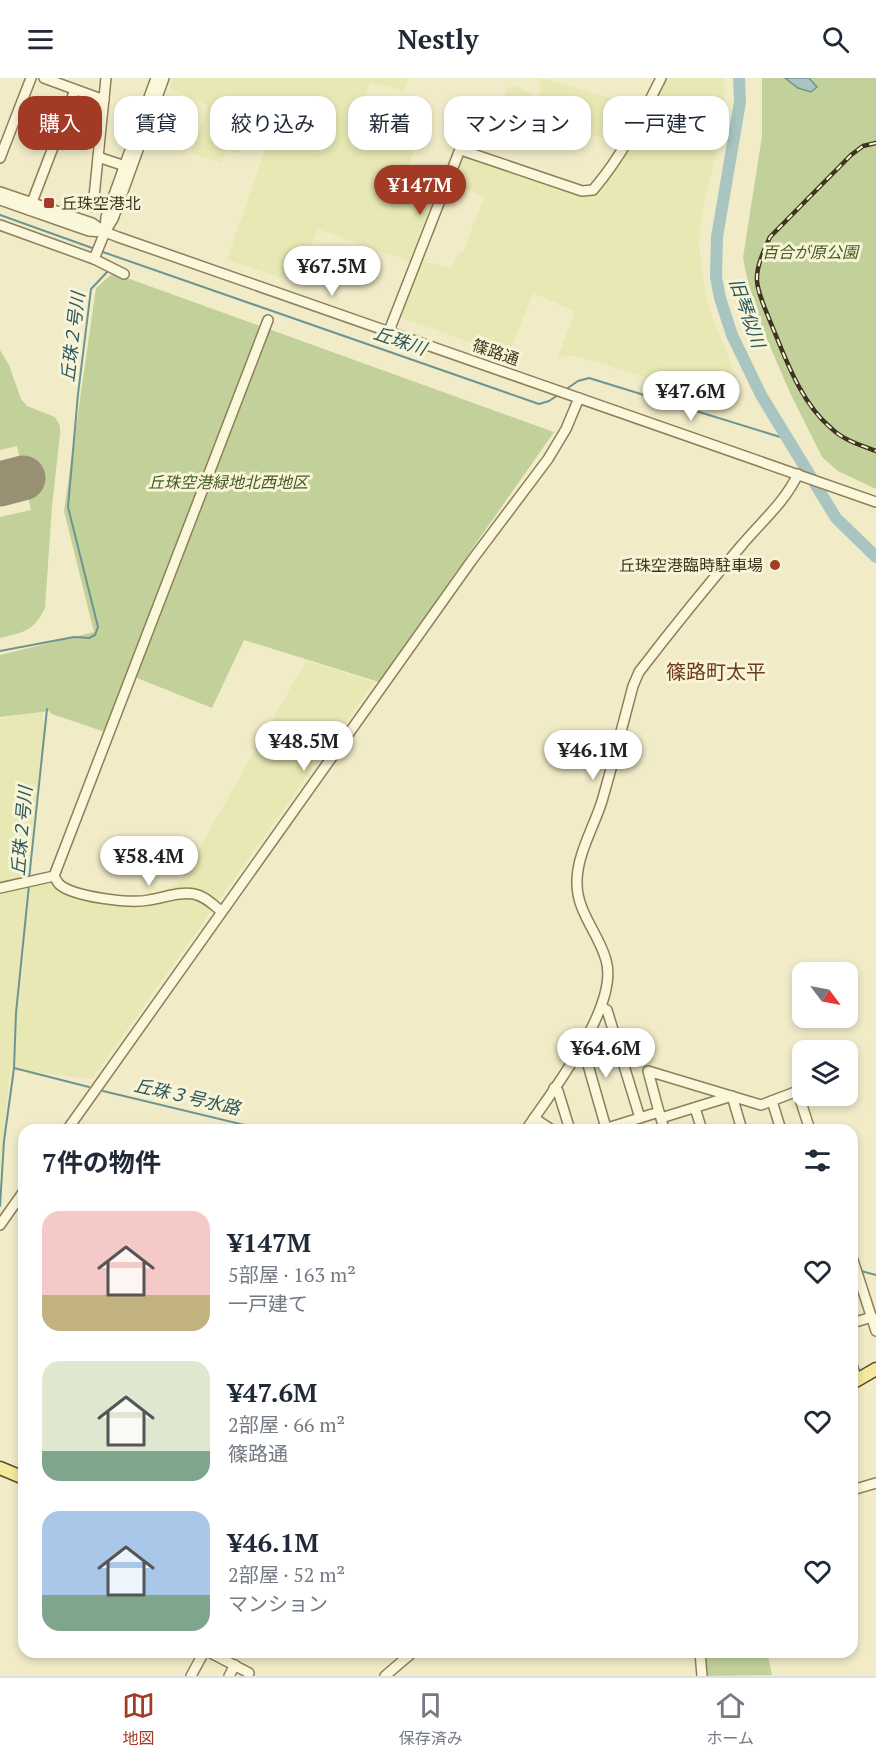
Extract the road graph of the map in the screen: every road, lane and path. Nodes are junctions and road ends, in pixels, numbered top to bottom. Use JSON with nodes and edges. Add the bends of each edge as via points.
{"nodes":[{"id":1,"x":31,"y":78,"type":"edge"},
{"id":2,"x":44,"y":78,"type":"edge"},
{"id":3,"x":106,"y":78,"type":"edge"},
{"id":4,"x":156,"y":78,"type":"edge"},
{"id":5,"x":164,"y":78,"type":"edge"},
{"id":6,"x":661,"y":78,"type":"edge"},
{"id":7,"x":75,"y":90,"type":"junction"},
{"id":8,"x":104,"y":100,"type":"junction"},
{"id":9,"x":461,"y":150,"type":"joint"},
{"id":10,"x":98,"y":157,"type":"junction"},
{"id":11,"x":0,"y":158,"type":"edge"},
{"id":12,"x":129,"y":167,"type":"junction"},
{"id":13,"x":0,"y":192,"type":"edge"},
{"id":14,"x":0,"y":200,"type":"edge"},
{"id":15,"x":30,"y":206,"type":"junction"},
{"id":16,"x":93,"y":207,"type":"dead end"},
{"id":17,"x":0,"y":225,"type":"edge"},
{"id":18,"x":105,"y":232,"type":"junction"},
{"id":19,"x":96,"y":254,"type":"junction"},
{"id":20,"x":121,"y":273,"type":"dead end"},
{"id":21,"x":268,"y":320,"type":"dead end"},
{"id":22,"x":389,"y":330,"type":"junction"},
{"id":23,"x":575,"y":396,"type":"junction"},
{"id":24,"x":799,"y":474,"type":"junction"},
{"id":25,"x":876,"y":502,"type":"edge"},
{"id":26,"x":54,"y":876,"type":"junction"},
{"id":27,"x":0,"y":888,"type":"edge"},
{"id":28,"x":221,"y":911,"type":"junction"},
{"id":29,"x":602,"y":1008,"type":"junction"},
{"id":30,"x":580,"y":1048,"type":"junction"},
{"id":31,"x":554,"y":1088,"type":"junction"},
{"id":32,"x":732,"y":1096,"type":"junction"},
{"id":33,"x":772,"y":1101,"type":"junction"},
{"id":34,"x":695,"y":1108,"type":"junction"},
{"id":35,"x":660,"y":1115,"type":"junction"},
{"id":36,"x":534,"y":1118,"type":"junction"},
{"id":37,"x":640,"y":1118,"type":"junction"},
{"id":38,"x":71,"y":1124,"type":"edge"},
{"id":39,"x":530,"y":1124,"type":"edge"},
{"id":40,"x":543,"y":1124,"type":"edge"},
{"id":41,"x":568,"y":1124,"type":"edge"},
{"id":42,"x":603,"y":1124,"type":"edge"},
{"id":43,"x":620,"y":1124,"type":"edge"},
{"id":44,"x":662,"y":1124,"type":"edge"},
{"id":45,"x":700,"y":1124,"type":"edge"},
{"id":46,"x":740,"y":1124,"type":"edge"},
{"id":47,"x":779,"y":1124,"type":"edge"},
{"id":48,"x":808,"y":1124,"type":"edge"},
{"id":49,"x":18,"y":1200,"type":"edge"},
{"id":50,"x":0,"y":1225,"type":"edge"},
{"id":51,"x":858,"y":1274,"type":"edge"},
{"id":52,"x":872,"y":1317,"type":"junction"},
{"id":53,"x":858,"y":1321,"type":"edge"},
{"id":54,"x":876,"y":1331,"type":"edge"},
{"id":55,"x":876,"y":1369,"type":"edge"},
{"id":56,"x":858,"y":1379,"type":"edge"},
{"id":57,"x":0,"y":1468,"type":"edge"},
{"id":58,"x":18,"y":1476,"type":"edge"},
{"id":59,"x":876,"y":1483,"type":"edge"},
{"id":60,"x":858,"y":1488,"type":"edge"},
{"id":61,"x":201,"y":1658,"type":"edge"},
{"id":62,"x":226,"y":1658,"type":"edge"},
{"id":63,"x":406,"y":1658,"type":"edge"},
{"id":64,"x":700,"y":1658,"type":"edge"},
{"id":65,"x":235,"y":1665,"type":"junction"},
{"id":66,"x":249,"y":1673,"type":"dead end"},
{"id":67,"x":192,"y":1676,"type":"edge"},
{"id":68,"x":229,"y":1676,"type":"edge"},
{"id":69,"x":385,"y":1676,"type":"edge"},
{"id":70,"x":702,"y":1676,"type":"edge"}],
"edges":[{"from":1,"to":11,"type":"street"},
{"from":2,"to":7,"type":"street"},
{"from":3,"to":8,"type":"street"},
{"from":4,"to":12,"type":"street"},
{"from":5,"to":12,"type":"street"},
{"from":6,"to":9,"type":"street","via":[[633,134],[593,190],[582,191]]},
{"from":7,"to":8,"type":"street"},
{"from":7,"to":15,"type":"street"},
{"from":8,"to":10,"type":"street"},
{"from":9,"to":22,"type":"street"},
{"from":10,"to":12,"type":"street"},
{"from":10,"to":16,"type":"street"},
{"from":12,"to":18,"type":"street","via":[[113,219]]},
{"from":13,"to":15,"type":"street","name":"篠路通"},
{"from":14,"to":15,"type":"street","name":"篠路通"},
{"from":15,"to":18,"type":"street","name":"篠路通","via":[[89,231]]},
{"from":17,"to":19,"type":"street"},
{"from":18,"to":19,"type":"street"},
{"from":18,"to":22,"type":"street","name":"篠路通"},
{"from":19,"to":20,"type":"street"},
{"from":21,"to":26,"type":"street"},
{"from":22,"to":23,"type":"street","name":"篠路通"},
{"from":23,"to":24,"type":"street","name":"篠路通"},
{"from":23,"to":28,"type":"street","via":[[566,429],[548,459]]},
{"from":24,"to":25,"type":"street","name":"篠路通"},
{"from":24,"to":29,"type":"street","via":[[791,489],[639,672],[633,686],[602,802],[579,864],[577,883],[580,904],[607,961],[609,978]]},
{"from":26,"to":27,"type":"street"},
{"from":26,"to":28,"type":"street","via":[[60,885],[74,892],[124,900],[147,901],[192,893],[203,896]]},
{"from":28,"to":38,"type":"street"},
{"from":29,"to":30,"type":"street"},
{"from":29,"to":37,"type":"street","via":[[607,1010]]},
{"from":30,"to":31,"type":"street"},
{"from":30,"to":42,"type":"street"},
{"from":31,"to":36,"type":"street"},
{"from":31,"to":41,"type":"street"},
{"from":32,"to":33,"type":"street","via":[[761,1105]]},
{"from":32,"to":34,"type":"street"},
{"from":32,"to":35,"type":"street","via":[[648,1071]]},
{"from":32,"to":46,"type":"street"},
{"from":33,"to":47,"type":"street"},
{"from":33,"to":48,"type":"street","via":[[795,1092]]},
{"from":34,"to":35,"type":"street"},
{"from":34,"to":45,"type":"street"},
{"from":35,"to":37,"type":"street"},
{"from":35,"to":44,"type":"street"},
{"from":36,"to":39,"type":"street"},
{"from":36,"to":40,"type":"street"},
{"from":37,"to":43,"type":"street"},
{"from":49,"to":50,"type":"street"},
{"from":51,"to":52,"type":"street"},
{"from":52,"to":53,"type":"street"},
{"from":52,"to":54,"type":"street"},
{"from":55,"to":56,"type":"main road"},
{"from":57,"to":58,"type":"main road"},
{"from":59,"to":60,"type":"street"},
{"from":61,"to":67,"type":"street"},
{"from":62,"to":65,"type":"street"},
{"from":63,"to":69,"type":"street"},
{"from":64,"to":70,"type":"street"},
{"from":65,"to":66,"type":"street"},
{"from":65,"to":68,"type":"street"}]}
